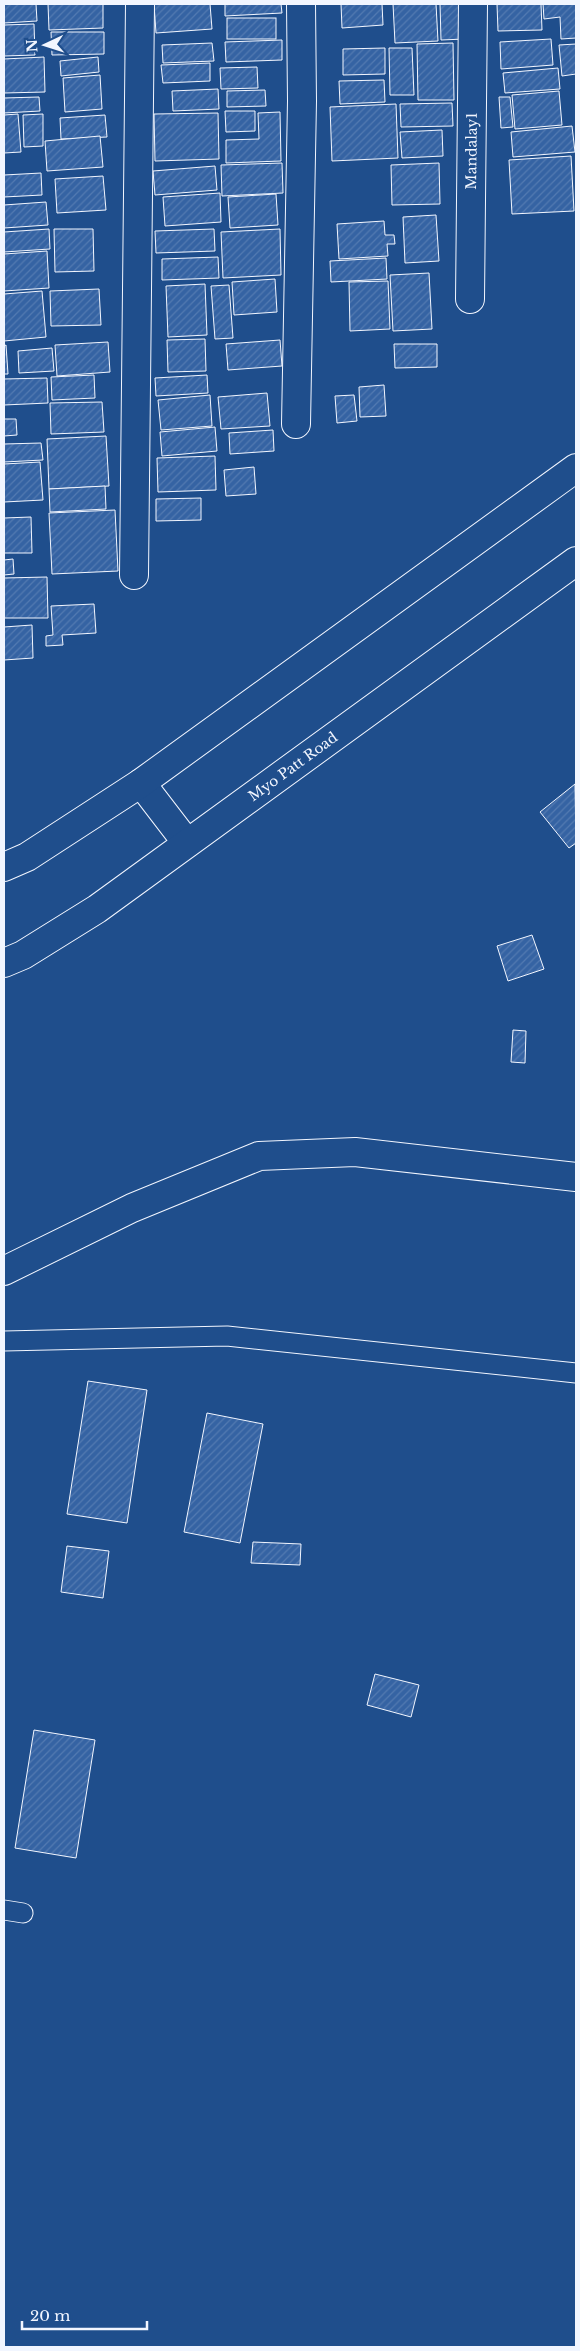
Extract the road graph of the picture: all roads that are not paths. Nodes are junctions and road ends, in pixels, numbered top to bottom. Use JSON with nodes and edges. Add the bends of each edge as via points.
{"nodes":[{"id":1,"x":140,"y":4,"type":"edge"},
{"id":2,"x":300,"y":4,"type":"edge"},
{"id":3,"x":473,"y":4,"type":"edge"},
{"id":4,"x":470,"y":299,"type":"dead end"},
{"id":5,"x":296,"y":424,"type":"dead end"},
{"id":6,"x":576,"y":468,"type":"edge"},
{"id":7,"x":576,"y":561,"type":"edge"},
{"id":8,"x":134,"y":575,"type":"dead end"},
{"id":9,"x":141,"y":783,"type":"junction"},
{"id":10,"x":187,"y":844,"type":"junction"},
{"id":11,"x":4,"y":867,"type":"edge"},
{"id":12,"x":4,"y":963,"type":"edge"},
{"id":13,"x":576,"y":1177,"type":"edge"},
{"id":14,"x":4,"y":1271,"type":"edge"},
{"id":15,"x":4,"y":1341,"type":"edge"},
{"id":16,"x":576,"y":1373,"type":"edge"},
{"id":17,"x":4,"y":1910,"type":"edge"},
{"id":18,"x":23,"y":1913,"type":"dead end"}],
"edges":[{"from":1,"to":8,"type":"street"},
{"from":2,"to":5,"type":"street","via":[[302,101]]},
{"from":3,"to":4,"type":"street","name":"Mandalay1"},
{"from":6,"to":9,"type":"street"},
{"from":7,"to":10,"type":"street","name":"Myo Patt Road"},
{"from":9,"to":10,"type":"street"},
{"from":9,"to":11,"type":"street","via":[[27,857]]},
{"from":10,"to":12,"type":"street","name":"Myo Patt Road","via":[[97,909],[23,955]]},
{"from":13,"to":14,"type":"street","via":[[354,1152],[259,1156],[132,1208]]},
{"from":15,"to":16,"type":"lane","via":[[227,1336]]},
{"from":17,"to":18,"type":"lane"}]}
